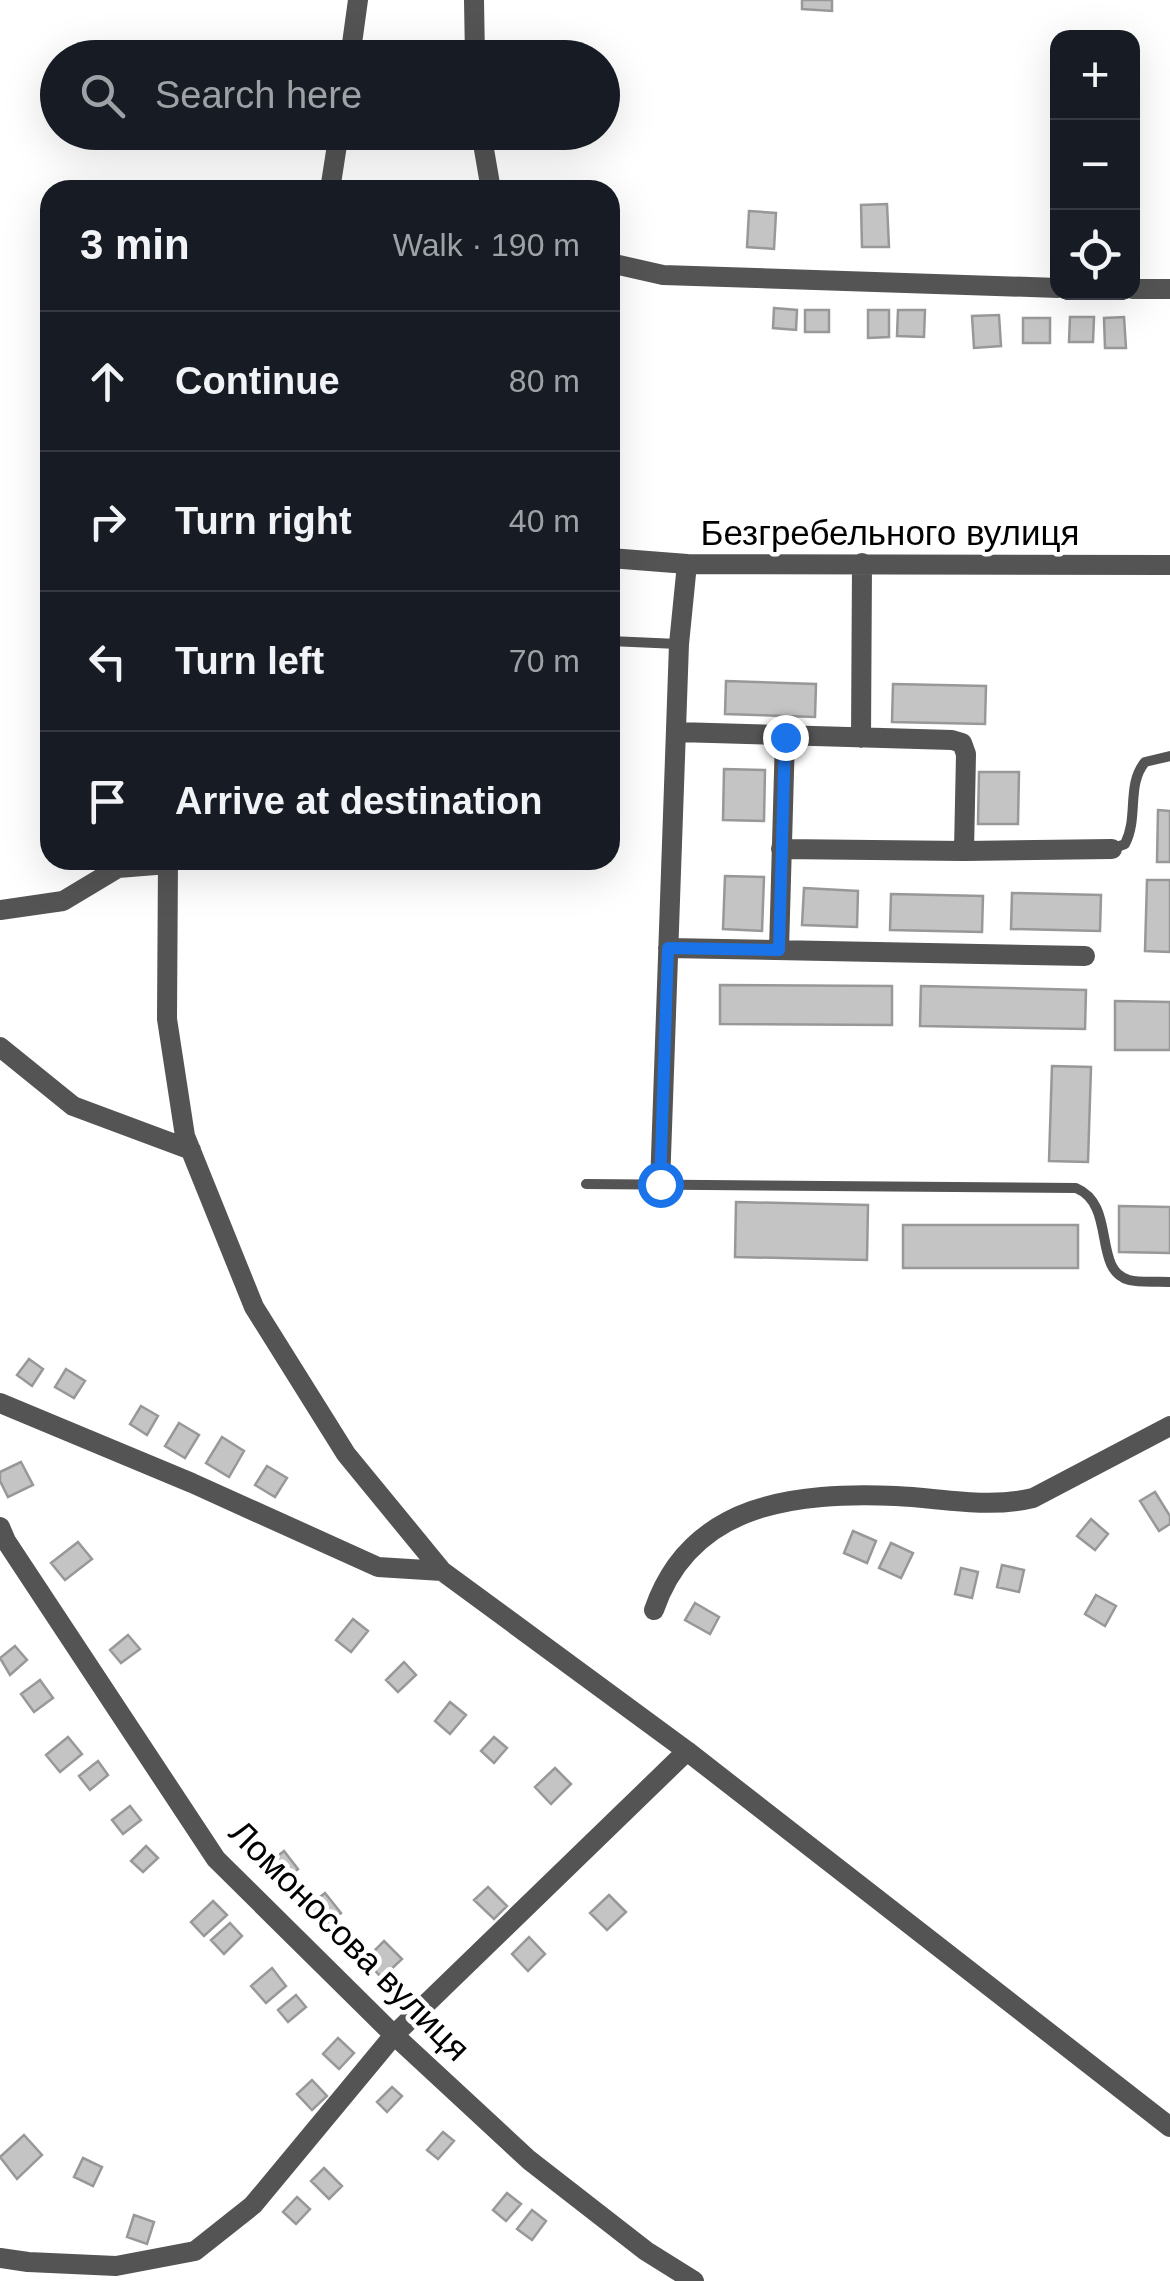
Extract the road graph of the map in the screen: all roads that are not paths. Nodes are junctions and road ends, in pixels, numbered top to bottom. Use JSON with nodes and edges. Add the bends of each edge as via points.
{"nodes":[{"id":1,"x":358,"y":0,"type":"edge"},
{"id":2,"x":474,"y":0,"type":"edge"},
{"id":3,"x":352,"y":40,"type":"edge"},
{"id":4,"x":474,"y":40,"type":"edge"},
{"id":5,"x":336,"y":150,"type":"edge"},
{"id":6,"x":484,"y":150,"type":"edge"},
{"id":7,"x":332,"y":180,"type":"edge"},
{"id":8,"x":489,"y":180,"type":"edge"},
{"id":9,"x":620,"y":266,"type":"edge"},
{"id":10,"x":1050,"y":288,"type":"edge"},
{"id":11,"x":1140,"y":289,"type":"edge"},
{"id":12,"x":1170,"y":289,"type":"edge"},
{"id":13,"x":620,"y":559,"type":"edge"},
{"id":14,"x":862,"y":563,"type":"junction"},
{"id":15,"x":686,"y":564,"type":"junction"},
{"id":16,"x":1170,"y":566,"type":"edge"},
{"id":17,"x":620,"y":641,"type":"edge"},
{"id":18,"x":680,"y":644,"type":"junction"},
{"id":19,"x":676,"y":732,"type":"junction"},
{"id":20,"x":785,"y":737,"type":"junction"},
{"id":21,"x":862,"y":738,"type":"junction"},
{"id":22,"x":1170,"y":756,"type":"edge"},
{"id":23,"x":781,"y":848,"type":"junction"},
{"id":24,"x":1112,"y":848,"type":"joint"},
{"id":25,"x":964,"y":851,"type":"junction"},
{"id":26,"x":115,"y":870,"type":"edge"},
{"id":27,"x":168,"y":870,"type":"edge"},
{"id":28,"x":0,"y":910,"type":"edge"},
{"id":29,"x":668,"y":948,"type":"junction"},
{"id":30,"x":779,"y":950,"type":"junction"},
{"id":31,"x":1085,"y":956,"type":"dead end"},
{"id":32,"x":0,"y":1048,"type":"edge"},
{"id":33,"x":191,"y":1150,"type":"junction"},
{"id":34,"x":586,"y":1184,"type":"dead end"},
{"id":35,"x":660,"y":1184,"type":"junction"},
{"id":36,"x":1170,"y":1282,"type":"edge"},
{"id":37,"x":0,"y":1403,"type":"edge"},
{"id":38,"x":1170,"y":1426,"type":"edge"},
{"id":39,"x":0,"y":1527,"type":"edge"},
{"id":40,"x":442,"y":1572,"type":"junction"},
{"id":41,"x":654,"y":1610,"type":"dead end"},
{"id":42,"x":687,"y":1751,"type":"junction"},
{"id":43,"x":394,"y":2035,"type":"junction"},
{"id":44,"x":1170,"y":2127,"type":"edge"},
{"id":45,"x":0,"y":2258,"type":"edge"},
{"id":46,"x":694,"y":2281,"type":"edge"}],
"edges":[{"from":1,"to":3,"type":"street"},
{"from":2,"to":4,"type":"street"},
{"from":5,"to":7,"type":"street"},
{"from":6,"to":8,"type":"street"},
{"from":9,"to":10,"type":"street","via":[[664,275]]},
{"from":11,"to":12,"type":"street"},
{"from":13,"to":15,"type":"street","name":"Безгребельного вулиця"},
{"from":14,"to":15,"type":"street","name":"Безгребельного вулиця"},
{"from":14,"to":16,"type":"street","name":"Безгребельного вулиця"},
{"from":14,"to":21,"type":"street"},
{"from":15,"to":18,"type":"street"},
{"from":17,"to":18,"type":"lane"},
{"from":18,"to":19,"type":"street"},
{"from":19,"to":20,"type":"street"},
{"from":19,"to":29,"type":"street"},
{"from":20,"to":21,"type":"street"},
{"from":20,"to":23,"type":"street"},
{"from":21,"to":25,"type":"street","via":[[962,743]]},
{"from":22,"to":24,"type":"lane","via":[[1145,762],[1135,774],[1132,830],[1125,844]]},
{"from":23,"to":25,"type":"street"},
{"from":23,"to":30,"type":"street"},
{"from":24,"to":25,"type":"street"},
{"from":26,"to":28,"type":"street","via":[[63,901]]},
{"from":27,"to":33,"type":"street","via":[[167,1018]]},
{"from":29,"to":30,"type":"street"},
{"from":29,"to":35,"type":"street"},
{"from":30,"to":31,"type":"street"},
{"from":32,"to":33,"type":"street","via":[[72,1106]]},
{"from":33,"to":40,"type":"street","via":[[254,1307],[346,1454]]},
{"from":34,"to":35,"type":"lane"},
{"from":35,"to":36,"type":"lane","via":[[1076,1188],[1098,1206],[1118,1274]]},
{"from":37,"to":40,"type":"street","via":[[378,1568]]},
{"from":38,"to":41,"type":"street","via":[[1012,1503],[893,1496],[793,1500],[724,1521],[688,1549]]},
{"from":39,"to":43,"type":"street","name":"Ломоносова вулиця","via":[[216,1860]]},
{"from":40,"to":42,"type":"street"},
{"from":42,"to":43,"type":"street"},
{"from":42,"to":44,"type":"street"},
{"from":43,"to":45,"type":"street","via":[[252,2205],[195,2250],[116,2266]]},
{"from":43,"to":46,"type":"street","name":"Ломоносова вулиця","via":[[530,2160]]}]}
